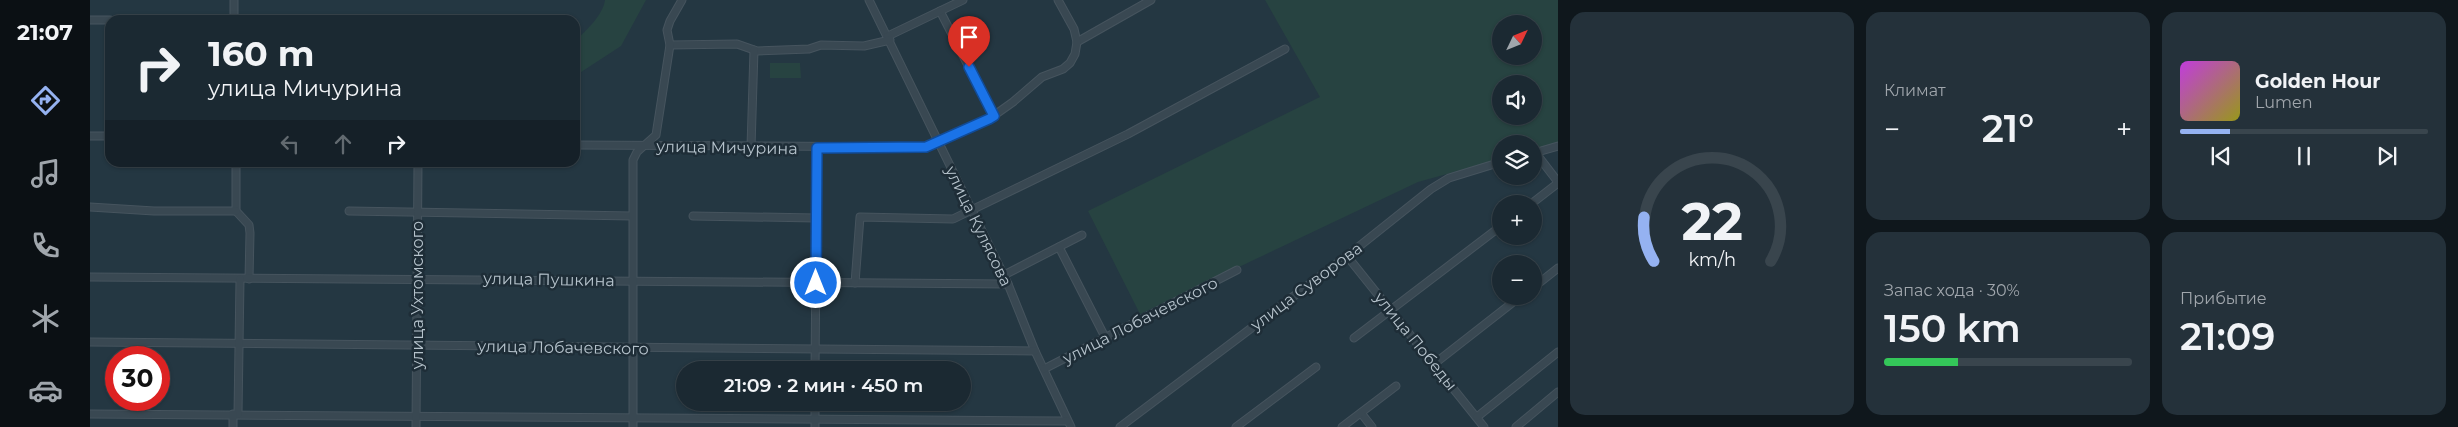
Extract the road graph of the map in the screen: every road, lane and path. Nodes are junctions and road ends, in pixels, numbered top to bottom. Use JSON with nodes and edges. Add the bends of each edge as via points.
{"nodes":[{"id":1,"x":234,"y":0,"type":"edge"},
{"id":2,"x":682,"y":0,"type":"edge"},
{"id":3,"x":869,"y":0,"type":"edge"},
{"id":4,"x":963,"y":0,"type":"edge"},
{"id":5,"x":1058,"y":0,"type":"edge"},
{"id":6,"x":1151,"y":0,"type":"edge"},
{"id":7,"x":940,"y":11,"type":"junction"},
{"id":8,"x":234,"y":15,"type":"edge"},
{"id":9,"x":90,"y":20,"type":"edge"},
{"id":10,"x":105,"y":20,"type":"edge"},
{"id":11,"x":889,"y":38,"type":"junction"},
{"id":12,"x":1077,"y":42,"type":"junction"},
{"id":13,"x":670,"y":45,"type":"junction"},
{"id":14,"x":1285,"y":49,"type":"dead end"},
{"id":15,"x":754,"y":50,"type":"junction"},
{"id":16,"x":994,"y":116,"type":"junction"},
{"id":17,"x":90,"y":136,"type":"edge"},
{"id":18,"x":105,"y":136,"type":"edge"},
{"id":19,"x":938,"y":142,"type":"junction"},
{"id":20,"x":580,"y":145,"type":"edge"},
{"id":21,"x":646,"y":146,"type":"junction"},
{"id":22,"x":1558,"y":146,"type":"edge"},
{"id":23,"x":751,"y":147,"type":"junction"},
{"id":24,"x":817,"y":148,"type":"junction"},
{"id":25,"x":1542,"y":150,"type":"edge"},
{"id":26,"x":1542,"y":162,"type":"edge"},
{"id":27,"x":1492,"y":165,"type":"edge"},
{"id":28,"x":236,"y":167,"type":"edge"},
{"id":29,"x":418,"y":167,"type":"edge"},
{"id":30,"x":1558,"y":183,"type":"edge"},
{"id":31,"x":1542,"y":195,"type":"edge"},
{"id":32,"x":90,"y":207,"type":"edge"},
{"id":33,"x":236,"y":211,"type":"junction"},
{"id":34,"x":349,"y":211,"type":"dead end"},
{"id":35,"x":973,"y":211,"type":"junction"},
{"id":36,"x":417,"y":212,"type":"junction"},
{"id":37,"x":632,"y":216,"type":"junction"},
{"id":38,"x":693,"y":216,"type":"dead end"},
{"id":39,"x":816,"y":218,"type":"junction"},
{"id":40,"x":1492,"y":233,"type":"edge"},
{"id":41,"x":1082,"y":235,"type":"dead end"},
{"id":42,"x":1059,"y":247,"type":"junction"},
{"id":43,"x":1347,"y":256,"type":"junction"},
{"id":44,"x":1558,"y":268,"type":"edge"},
{"id":45,"x":1237,"y":270,"type":"dead end"},
{"id":46,"x":1004,"y":275,"type":"junction"},
{"id":47,"x":90,"y":277,"type":"edge"},
{"id":48,"x":418,"y":278,"type":"junction"},
{"id":49,"x":240,"y":279,"type":"junction"},
{"id":50,"x":249,"y":279,"type":"junction"},
{"id":51,"x":634,"y":280,"type":"junction"},
{"id":52,"x":1542,"y":281,"type":"edge"},
{"id":53,"x":816,"y":283,"type":"junction"},
{"id":54,"x":855,"y":283,"type":"junction"},
{"id":55,"x":1008,"y":284,"type":"junction"},
{"id":56,"x":1509,"y":305,"type":"edge"},
{"id":57,"x":1390,"y":310,"type":"junction"},
{"id":58,"x":1105,"y":338,"type":"junction"},
{"id":59,"x":1354,"y":338,"type":"dead end"},
{"id":60,"x":90,"y":342,"type":"edge"},
{"id":61,"x":240,"y":343,"type":"junction"},
{"id":62,"x":417,"y":345,"type":"junction"},
{"id":63,"x":634,"y":347,"type":"junction"},
{"id":64,"x":815,"y":350,"type":"junction"},
{"id":65,"x":1035,"y":351,"type":"junction"},
{"id":66,"x":1558,"y":352,"type":"edge"},
{"id":67,"x":815,"y":361,"type":"edge"},
{"id":68,"x":1434,"y":364,"type":"junction"},
{"id":69,"x":1316,"y":366,"type":"dead end"},
{"id":70,"x":1044,"y":369,"type":"junction"},
{"id":71,"x":1396,"y":386,"type":"dead end"},
{"id":72,"x":1558,"y":392,"type":"edge"},
{"id":73,"x":815,"y":411,"type":"edge"},
{"id":74,"x":1361,"y":413,"type":"junction"},
{"id":75,"x":90,"y":414,"type":"edge"},
{"id":76,"x":236,"y":414,"type":"junction"},
{"id":77,"x":416,"y":415,"type":"junction"},
{"id":78,"x":1477,"y":417,"type":"junction"},
{"id":79,"x":633,"y":423,"type":"edge"},
{"id":80,"x":815,"y":424,"type":"edge"},
{"id":81,"x":1069,"y":424,"type":"edge"},
{"id":82,"x":233,"y":427,"type":"edge"},
{"id":83,"x":416,"y":427,"type":"edge"},
{"id":84,"x":1120,"y":427,"type":"edge"},
{"id":85,"x":1236,"y":427,"type":"edge"},
{"id":86,"x":1342,"y":427,"type":"edge"},
{"id":87,"x":1372,"y":427,"type":"edge"},
{"id":88,"x":1484,"y":427,"type":"edge"},
{"id":89,"x":1516,"y":427,"type":"edge"}],
"edges":[{"from":1,"to":8,"type":"street"},
{"from":2,"to":13,"type":"street","via":[[667,30]]},
{"from":3,"to":11,"type":"street","name":"улица Кулясова"},
{"from":4,"to":7,"type":"street"},
{"from":5,"to":12,"type":"street","via":[[1074,29]]},
{"from":6,"to":12,"type":"street"},
{"from":7,"to":11,"type":"street"},
{"from":7,"to":16,"type":"street"},
{"from":9,"to":10,"type":"street"},
{"from":11,"to":15,"type":"street","via":[[864,46],[821,45]]},
{"from":11,"to":19,"type":"street","name":"улица Кулясова"},
{"from":12,"to":16,"type":"street","name":"улица Мичурина","via":[[1070,63],[1042,77]]},
{"from":13,"to":15,"type":"street","via":[[737,44]]},
{"from":13,"to":21,"type":"street","via":[[656,135]]},
{"from":14,"to":35,"type":"street","via":[[1128,134]]},
{"from":15,"to":23,"type":"street"},
{"from":16,"to":19,"type":"street","name":"улица Мичурина"},
{"from":17,"to":18,"type":"street"},
{"from":19,"to":24,"type":"street","name":"улица Мичурина","via":[[926,147]]},
{"from":19,"to":35,"type":"street","name":"улица Кулясова"},
{"from":20,"to":21,"type":"street","name":"улица Мичурина"},
{"from":21,"to":23,"type":"street","name":"улица Мичурина"},
{"from":21,"to":37,"type":"street","via":[[637,152],[633,160]]},
{"from":22,"to":25,"type":"street"},
{"from":23,"to":24,"type":"street","name":"улица Мичурина"},
{"from":24,"to":39,"type":"street"},
{"from":26,"to":30,"type":"street"},
{"from":27,"to":43,"type":"street","name":"улица Суворова","via":[[1449,178]]},
{"from":28,"to":33,"type":"street"},
{"from":29,"to":36,"type":"street","name":"улица Ухтомского"},
{"from":30,"to":31,"type":"street"},
{"from":32,"to":33,"type":"street"},
{"from":33,"to":50,"type":"street","via":[[249,225]]},
{"from":34,"to":36,"type":"street"},
{"from":35,"to":46,"type":"street","name":"улица Кулясова"},
{"from":35,"to":54,"type":"street","via":[[953,219],[860,217]]},
{"from":36,"to":37,"type":"street"},
{"from":36,"to":48,"type":"street","name":"улица Ухтомского"},
{"from":37,"to":51,"type":"street"},
{"from":38,"to":39,"type":"street"},
{"from":39,"to":53,"type":"street"},
{"from":40,"to":57,"type":"street"},
{"from":41,"to":42,"type":"street"},
{"from":42,"to":46,"type":"street"},
{"from":42,"to":58,"type":"street"},
{"from":43,"to":57,"type":"street","name":"улица Победы"},
{"from":43,"to":84,"type":"street","name":"улица Суворова"},
{"from":44,"to":52,"type":"street"},
{"from":45,"to":58,"type":"street","name":"улица Лобачевского"},
{"from":46,"to":55,"type":"street","name":"улица Кулясова"},
{"from":47,"to":49,"type":"street","name":"улица Пушкина"},
{"from":48,"to":50,"type":"street","name":"улица Пушкина"},
{"from":48,"to":51,"type":"street","name":"улица Пушкина"},
{"from":48,"to":62,"type":"street","name":"улица Ухтомского"},
{"from":49,"to":50,"type":"street","name":"улица Пушкина"},
{"from":49,"to":61,"type":"street"},
{"from":51,"to":53,"type":"street","name":"улица Пушкина"},
{"from":51,"to":63,"type":"street"},
{"from":53,"to":54,"type":"street","name":"улица Пушкина"},
{"from":53,"to":64,"type":"street"},
{"from":54,"to":55,"type":"street","name":"улица Пушкина"},
{"from":55,"to":65,"type":"street","name":"улица Кулясова"},
{"from":56,"to":68,"type":"street"},
{"from":57,"to":59,"type":"street"},
{"from":57,"to":68,"type":"street","name":"улица Победы"},
{"from":58,"to":70,"type":"street","name":"улица Лобачевского"},
{"from":60,"to":61,"type":"street","name":"улица Лобачевского"},
{"from":61,"to":62,"type":"street","name":"улица Лобачевского"},
{"from":61,"to":76,"type":"street"},
{"from":62,"to":63,"type":"street","name":"улица Лобачевского"},
{"from":62,"to":77,"type":"street","name":"улица Ухтомского"},
{"from":63,"to":64,"type":"street","name":"улица Лобачевского"},
{"from":63,"to":79,"type":"street"},
{"from":64,"to":65,"type":"street","name":"улица Лобачевского"},
{"from":64,"to":67,"type":"street"},
{"from":65,"to":70,"type":"street","name":"улица Кулясова"},
{"from":66,"to":78,"type":"street"},
{"from":68,"to":78,"type":"street","name":"улица Победы"},
{"from":69,"to":85,"type":"street"},
{"from":70,"to":81,"type":"street","name":"улица Кулясова"},
{"from":71,"to":74,"type":"street"},
{"from":72,"to":89,"type":"street"},
{"from":73,"to":80,"type":"street"},
{"from":74,"to":86,"type":"street"},
{"from":74,"to":87,"type":"street"},
{"from":75,"to":76,"type":"street"},
{"from":76,"to":77,"type":"street"},
{"from":76,"to":82,"type":"street"},
{"from":77,"to":79,"type":"street"},
{"from":77,"to":83,"type":"street","name":"улица Ухтомского"},
{"from":78,"to":88,"type":"street","name":"улица Победы"},
{"from":79,"to":80,"type":"street"},
{"from":80,"to":81,"type":"street"}]}
